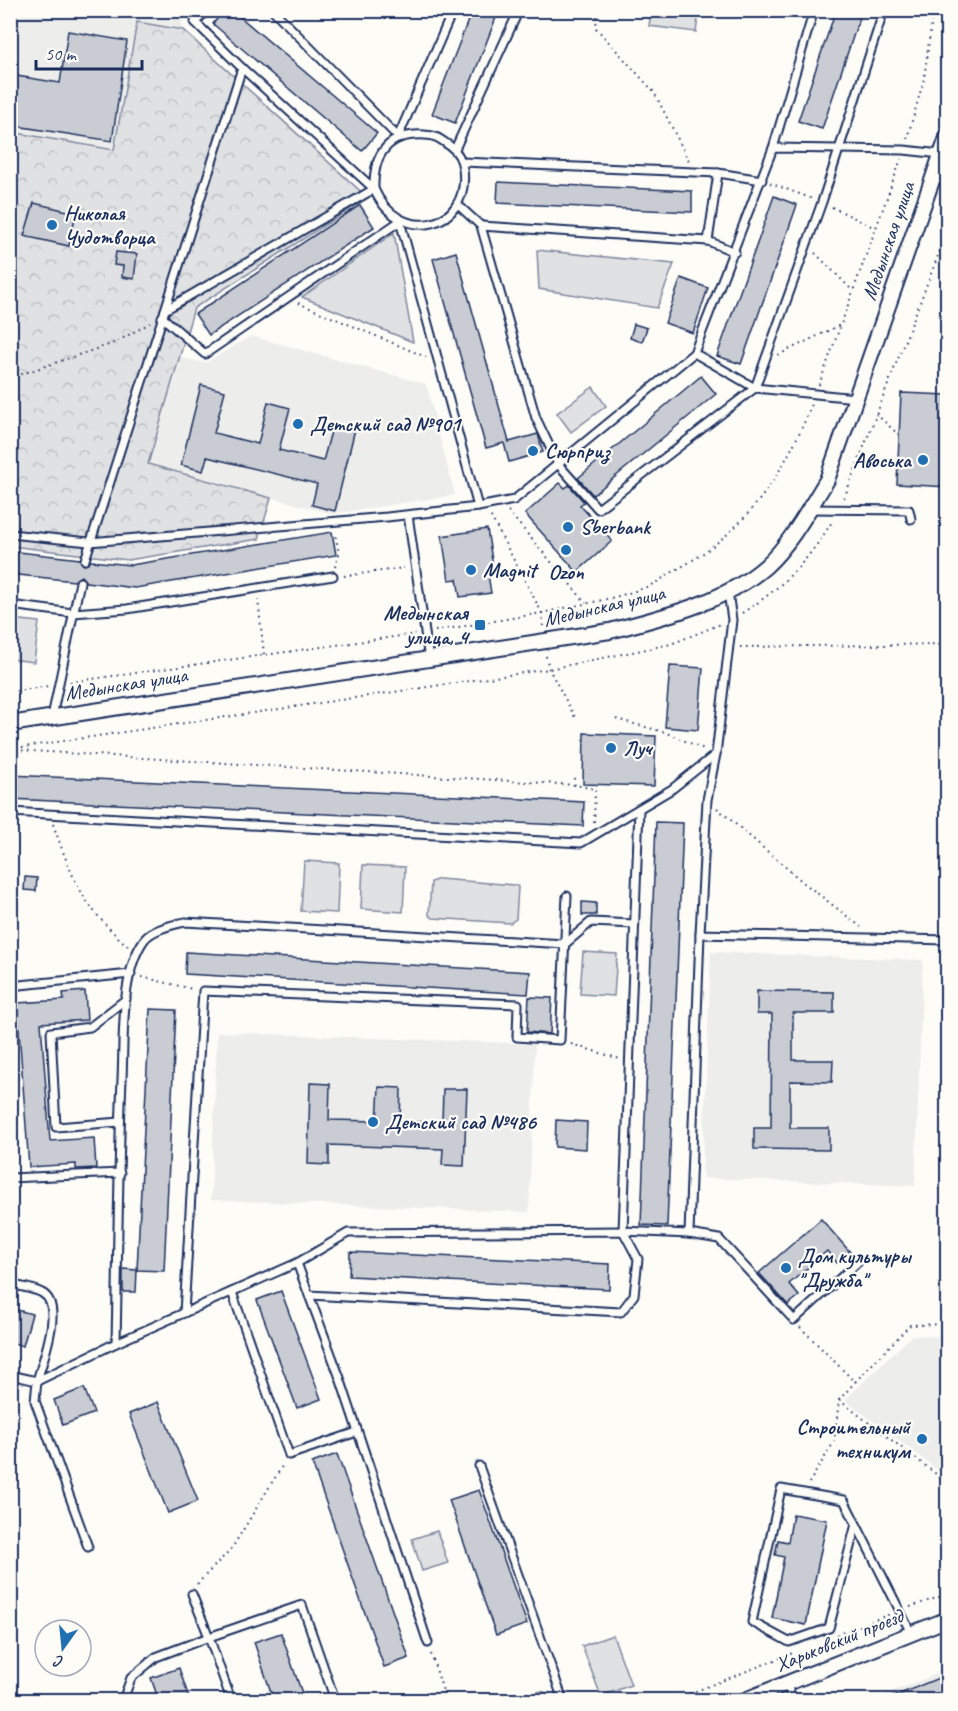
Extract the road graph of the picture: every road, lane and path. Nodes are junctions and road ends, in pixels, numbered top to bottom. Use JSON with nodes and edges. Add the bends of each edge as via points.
{"nodes":[{"id":1,"x":208,"y":10,"type":"edge"},
{"id":2,"x":273,"y":10,"type":"edge"},
{"id":3,"x":453,"y":10,"type":"edge"},
{"id":4,"x":519,"y":10,"type":"edge"},
{"id":5,"x":597,"y":10,"type":"edge"},
{"id":6,"x":814,"y":10,"type":"edge"},
{"id":7,"x":884,"y":10,"type":"edge"},
{"id":8,"x":933,"y":10,"type":"edge"},
{"id":9,"x":242,"y":68,"type":"junction"},
{"id":10,"x":948,"y":135,"type":"edge"},
{"id":11,"x":398,"y":137,"type":"junction"},
{"id":12,"x":773,"y":148,"type":"junction"},
{"id":13,"x":455,"y":149,"type":"junction"},
{"id":14,"x":904,"y":150,"type":"junction"},
{"id":15,"x":838,"y":151,"type":"junction"},
{"id":16,"x":940,"y":154,"type":"junction"},
{"id":17,"x":462,"y":162,"type":"junction"},
{"id":18,"x":694,"y":171,"type":"junction"},
{"id":19,"x":718,"y":172,"type":"junction"},
{"id":20,"x":932,"y":178,"type":"junction"},
{"id":21,"x":762,"y":180,"type":"junction"},
{"id":22,"x":948,"y":181,"type":"edge"},
{"id":23,"x":374,"y":189,"type":"junction"},
{"id":24,"x":458,"y":204,"type":"junction"},
{"id":25,"x":400,"y":221,"type":"junction"},
{"id":26,"x":481,"y":226,"type":"junction"},
{"id":27,"x":948,"y":230,"type":"edge"},
{"id":28,"x":708,"y":241,"type":"junction"},
{"id":29,"x":806,"y":244,"type":"junction"},
{"id":30,"x":735,"y":252,"type":"junction"},
{"id":31,"x":853,"y":291,"type":"junction"},
{"id":32,"x":287,"y":298,"type":"junction"},
{"id":33,"x":163,"y":313,"type":"junction"},
{"id":34,"x":913,"y":322,"type":"dead end"},
{"id":35,"x":840,"y":325,"type":"junction"},
{"id":36,"x":694,"y":352,"type":"junction"},
{"id":37,"x":764,"y":362,"type":"junction"},
{"id":38,"x":439,"y":363,"type":"junction"},
{"id":39,"x":10,"y":378,"type":"edge"},
{"id":40,"x":755,"y":388,"type":"junction"},
{"id":41,"x":817,"y":393,"type":"junction"},
{"id":42,"x":856,"y":398,"type":"junction"},
{"id":43,"x":876,"y":414,"type":"dead end"},
{"id":44,"x":899,"y":435,"type":"dead end"},
{"id":45,"x":558,"y":464,"type":"junction"},
{"id":46,"x":501,"y":502,"type":"junction"},
{"id":47,"x":481,"y":506,"type":"junction"},
{"id":48,"x":809,"y":509,"type":"junction"},
{"id":49,"x":408,"y":515,"type":"junction"},
{"id":50,"x":911,"y":519,"type":"dead end"},
{"id":51,"x":335,"y":530,"type":"dead end"},
{"id":52,"x":10,"y":534,"type":"edge"},
{"id":53,"x":89,"y":542,"type":"junction"},
{"id":54,"x":85,"y":560,"type":"dead end"},
{"id":55,"x":416,"y":567,"type":"junction"},
{"id":56,"x":333,"y":576,"type":"joint"},
{"id":57,"x":352,"y":576,"type":"dead end"},
{"id":58,"x":80,"y":582,"type":"dead end"},
{"id":59,"x":728,"y":592,"type":"junction"},
{"id":60,"x":257,"y":598,"type":"dead end"},
{"id":61,"x":586,"y":603,"type":"junction"},
{"id":62,"x":10,"y":605,"type":"edge"},
{"id":63,"x":73,"y":613,"type":"junction"},
{"id":64,"x":542,"y":613,"type":"junction"},
{"id":65,"x":732,"y":620,"type":"junction"},
{"id":66,"x":426,"y":633,"type":"junction"},
{"id":67,"x":543,"y":642,"type":"junction"},
{"id":68,"x":948,"y":644,"type":"edge"},
{"id":69,"x":728,"y":647,"type":"junction"},
{"id":70,"x":264,"y":656,"type":"junction"},
{"id":71,"x":429,"y":660,"type":"junction"},
{"id":72,"x":549,"y":669,"type":"junction"},
{"id":73,"x":58,"y":684,"type":"junction"},
{"id":74,"x":10,"y":692,"type":"edge"},
{"id":75,"x":52,"y":717,"type":"junction"},
{"id":76,"x":576,"y":719,"type":"dead end"},
{"id":77,"x":616,"y":719,"type":"dead end"},
{"id":78,"x":10,"y":724,"type":"edge"},
{"id":79,"x":10,"y":749,"type":"edge"},
{"id":80,"x":716,"y":754,"type":"junction"},
{"id":81,"x":574,"y":778,"type":"dead end"},
{"id":82,"x":574,"y":785,"type":"junction"},
{"id":83,"x":708,"y":800,"type":"junction"},
{"id":84,"x":639,"y":809,"type":"junction"},
{"id":85,"x":10,"y":812,"type":"edge"},
{"id":86,"x":50,"y":814,"type":"junction"},
{"id":87,"x":593,"y":836,"type":"junction"},
{"id":88,"x":567,"y":896,"type":"dead end"},
{"id":89,"x":634,"y":924,"type":"junction"},
{"id":90,"x":700,"y":934,"type":"junction"},
{"id":91,"x":875,"y":938,"type":"junction"},
{"id":92,"x":948,"y":940,"type":"edge"},
{"id":93,"x":564,"y":944,"type":"junction"},
{"id":94,"x":138,"y":955,"type":"junction"},
{"id":95,"x":131,"y":974,"type":"junction"},
{"id":96,"x":10,"y":986,"type":"edge"},
{"id":97,"x":203,"y":991,"type":"junction"},
{"id":98,"x":126,"y":999,"type":"junction"},
{"id":99,"x":560,"y":1040,"type":"junction"},
{"id":100,"x":629,"y":1062,"type":"junction"},
{"id":101,"x":120,"y":1122,"type":"junction"},
{"id":102,"x":120,"y":1173,"type":"junction"},
{"id":103,"x":10,"y":1178,"type":"edge"},
{"id":104,"x":622,"y":1231,"type":"junction"},
{"id":105,"x":689,"y":1234,"type":"junction"},
{"id":106,"x":858,"y":1262,"type":"dead end"},
{"id":107,"x":297,"y":1263,"type":"junction"},
{"id":108,"x":10,"y":1284,"type":"edge"},
{"id":109,"x":232,"y":1292,"type":"junction"},
{"id":110,"x":309,"y":1295,"type":"junction"},
{"id":111,"x":184,"y":1313,"type":"junction"},
{"id":112,"x":794,"y":1320,"type":"junction"},
{"id":113,"x":948,"y":1324,"type":"edge"},
{"id":114,"x":116,"y":1343,"type":"junction"},
{"id":115,"x":10,"y":1375,"type":"edge"},
{"id":116,"x":37,"y":1381,"type":"junction"},
{"id":117,"x":855,"y":1382,"type":"junction"},
{"id":118,"x":839,"y":1400,"type":"junction"},
{"id":119,"x":357,"y":1432,"type":"junction"},
{"id":120,"x":289,"y":1455,"type":"junction"},
{"id":121,"x":479,"y":1466,"type":"dead end"},
{"id":122,"x":948,"y":1483,"type":"edge"},
{"id":123,"x":808,"y":1494,"type":"junction"},
{"id":124,"x":856,"y":1524,"type":"junction"},
{"id":125,"x":88,"y":1547,"type":"dead end"},
{"id":126,"x":192,"y":1594,"type":"joint"},
{"id":127,"x":948,"y":1594,"type":"edge"},
{"id":128,"x":899,"y":1611,"type":"junction"},
{"id":129,"x":948,"y":1619,"type":"edge"},
{"id":130,"x":911,"y":1634,"type":"junction"},
{"id":131,"x":835,"y":1636,"type":"dead end"},
{"id":132,"x":209,"y":1637,"type":"junction"},
{"id":133,"x":428,"y":1643,"type":"joint"},
{"id":134,"x":802,"y":1649,"type":"dead end"},
{"id":135,"x":786,"y":1684,"type":"junction"},
{"id":136,"x":123,"y":1701,"type":"edge"},
{"id":137,"x":231,"y":1701,"type":"edge"},
{"id":138,"x":335,"y":1701,"type":"edge"},
{"id":139,"x":354,"y":1701,"type":"edge"},
{"id":140,"x":376,"y":1701,"type":"edge"},
{"id":141,"x":446,"y":1701,"type":"edge"},
{"id":142,"x":563,"y":1701,"type":"edge"},
{"id":143,"x":673,"y":1701,"type":"edge"},
{"id":144,"x":745,"y":1701,"type":"edge"},
{"id":145,"x":793,"y":1701,"type":"edge"}],
"edges":[{"from":1,"to":9,"type":"lane","via":[[195,22]]},
{"from":2,"to":11,"type":"lane"},
{"from":3,"to":11,"type":"lane"},
{"from":4,"to":13,"type":"lane"},
{"from":5,"to":18,"type":"path","via":[[596,28],[654,92]]},
{"from":6,"to":12,"type":"lane"},
{"from":7,"to":15,"type":"lane"},
{"from":8,"to":14,"type":"path","via":[[924,79]]},
{"from":9,"to":23,"type":"lane"},
{"from":9,"to":33,"type":"lane"},
{"from":10,"to":16,"type":"street","name":"Медынская улица"},
{"from":11,"to":13,"type":"lane","via":[[434,135]]},
{"from":11,"to":23,"type":"lane","via":[[387,146],[374,170]]},
{"from":12,"to":15,"type":"lane"},
{"from":12,"to":21,"type":"lane"},
{"from":13,"to":17,"type":"lane"},
{"from":14,"to":15,"type":"lane"},
{"from":14,"to":16,"type":"lane"},
{"from":14,"to":31,"type":"path"},
{"from":15,"to":29,"type":"lane"},
{"from":16,"to":20,"type":"street","name":"Медынская улица"},
{"from":17,"to":18,"type":"lane"},
{"from":17,"to":24,"type":"lane","via":[[465,184]]},
{"from":18,"to":19,"type":"lane"},
{"from":19,"to":21,"type":"lane"},
{"from":19,"to":28,"type":"lane"},
{"from":20,"to":22,"type":"lane"},
{"from":20,"to":42,"type":"street","name":"Медынская улица"},
{"from":21,"to":30,"type":"lane"},
{"from":23,"to":25,"type":"lane","via":[[381,204]]},
{"from":23,"to":33,"type":"lane"},
{"from":24,"to":25,"type":"lane","via":[[446,216],[430,223]]},
{"from":24,"to":26,"type":"lane"},
{"from":25,"to":32,"type":"lane"},
{"from":25,"to":38,"type":"lane"},
{"from":26,"to":28,"type":"lane"},
{"from":26,"to":45,"type":"lane","via":[[536,418]]},
{"from":27,"to":34,"type":"path"},
{"from":28,"to":30,"type":"lane"},
{"from":29,"to":31,"type":"path"},
{"from":29,"to":37,"type":"lane"},
{"from":30,"to":36,"type":"lane"},
{"from":31,"to":35,"type":"path"},
{"from":32,"to":33,"type":"lane","via":[[205,354]]},
{"from":32,"to":38,"type":"path"},
{"from":33,"to":39,"type":"path","via":[[114,343]]},
{"from":33,"to":53,"type":"lane"},
{"from":35,"to":37,"type":"path"},
{"from":35,"to":41,"type":"path"},
{"from":36,"to":40,"type":"lane"},
{"from":36,"to":45,"type":"lane"},
{"from":37,"to":40,"type":"lane"},
{"from":38,"to":47,"type":"lane"},
{"from":40,"to":41,"type":"lane"},
{"from":40,"to":45,"type":"lane","via":[[598,509]]},
{"from":41,"to":42,"type":"lane"},
{"from":41,"to":61,"type":"path","via":[[793,450],[764,496],[732,533],[700,557],[646,587]]},
{"from":42,"to":48,"type":"street","name":"Медынская улица","via":[[827,480]]},
{"from":43,"to":44,"type":"path"},
{"from":45,"to":46,"type":"lane","via":[[514,500]]},
{"from":46,"to":47,"type":"lane"},
{"from":46,"to":61,"type":"path"},
{"from":47,"to":49,"type":"lane"},
{"from":47,"to":64,"type":"path"},
{"from":48,"to":50,"type":"lane","via":[[909,510]]},
{"from":48,"to":59,"type":"street","name":"Медынская улица","via":[[766,566]]},
{"from":49,"to":53,"type":"lane"},
{"from":49,"to":55,"type":"lane"},
{"from":51,"to":56,"type":"path","via":[[339,554]]},
{"from":52,"to":53,"type":"lane"},
{"from":53,"to":54,"type":"lane"},
{"from":55,"to":57,"type":"path"},
{"from":55,"to":66,"type":"lane"},
{"from":56,"to":63,"type":"lane","via":[[127,609]]},
{"from":58,"to":63,"type":"lane"},
{"from":59,"to":65,"type":"lane"},
{"from":59,"to":67,"type":"street","name":"Медынская улица","via":[[662,617],[610,631]]},
{"from":60,"to":70,"type":"path"},
{"from":61,"to":64,"type":"path"},
{"from":62,"to":63,"type":"lane"},
{"from":63,"to":73,"type":"lane"},
{"from":64,"to":66,"type":"path"},
{"from":64,"to":67,"type":"path"},
{"from":65,"to":69,"type":"lane"},
{"from":65,"to":72,"type":"path","via":[[671,644]]},
{"from":66,"to":70,"type":"path"},
{"from":66,"to":71,"type":"lane"},
{"from":67,"to":71,"type":"street","name":"Медынская улица"},
{"from":68,"to":69,"type":"path"},
{"from":69,"to":80,"type":"lane"},
{"from":70,"to":73,"type":"path"},
{"from":71,"to":75,"type":"street","name":"Медынская улица"},
{"from":72,"to":76,"type":"path"},
{"from":72,"to":79,"type":"path"},
{"from":73,"to":74,"type":"path"},
{"from":73,"to":75,"type":"lane"},
{"from":75,"to":78,"type":"street","name":"Медынская улица"},
{"from":77,"to":80,"type":"path","via":[[664,732]]},
{"from":79,"to":82,"type":"path"},
{"from":80,"to":83,"type":"lane"},
{"from":80,"to":84,"type":"lane"},
{"from":81,"to":82,"type":"path"},
{"from":82,"to":87,"type":"path","via":[[595,789]]},
{"from":83,"to":90,"type":"lane"},
{"from":83,"to":91,"type":"path","via":[[804,884]]},
{"from":84,"to":87,"type":"lane"},
{"from":84,"to":89,"type":"lane"},
{"from":85,"to":86,"type":"lane"},
{"from":86,"to":87,"type":"lane","via":[[581,843]]},
{"from":86,"to":94,"type":"path","via":[[72,879],[101,923]]},
{"from":88,"to":93,"type":"lane"},
{"from":89,"to":93,"type":"lane","via":[[591,922]]},
{"from":89,"to":100,"type":"lane"},
{"from":90,"to":91,"type":"lane"},
{"from":90,"to":105,"type":"lane"},
{"from":91,"to":92,"type":"lane"},
{"from":93,"to":94,"type":"lane","via":[[185,922],[162,928],[145,939]]},
{"from":93,"to":99,"type":"lane"},
{"from":94,"to":95,"type":"lane"},
{"from":95,"to":96,"type":"lane"},
{"from":95,"to":97,"type":"path"},
{"from":95,"to":98,"type":"lane"},
{"from":97,"to":99,"type":"lane","via":[[518,1004],[517,1037]]},
{"from":97,"to":111,"type":"lane"},
{"from":98,"to":101,"type":"lane"},
{"from":98,"to":101,"type":"lane","via":[[90,1027],[51,1032],[56,1127]]},
{"from":99,"to":100,"type":"path"},
{"from":100,"to":104,"type":"lane"},
{"from":101,"to":102,"type":"lane"},
{"from":102,"to":103,"type":"lane"},
{"from":102,"to":114,"type":"lane"},
{"from":104,"to":105,"type":"lane"},
{"from":104,"to":107,"type":"lane","via":[[348,1233]]},
{"from":104,"to":110,"type":"lane","via":[[638,1259],[634,1295],[621,1312]]},
{"from":105,"to":112,"type":"lane","via":[[719,1239]]},
{"from":106,"to":112,"type":"lane"},
{"from":107,"to":109,"type":"lane"},
{"from":107,"to":110,"type":"lane"},
{"from":108,"to":116,"type":"lane","via":[[44,1294],[51,1304],[53,1321]]},
{"from":109,"to":111,"type":"lane"},
{"from":109,"to":120,"type":"lane"},
{"from":110,"to":119,"type":"lane"},
{"from":111,"to":114,"type":"lane"},
{"from":112,"to":117,"type":"path"},
{"from":113,"to":117,"type":"path","via":[[910,1326]]},
{"from":114,"to":116,"type":"lane"},
{"from":115,"to":116,"type":"lane"},
{"from":116,"to":125,"type":"lane","via":[[35,1401]]},
{"from":117,"to":118,"type":"path"},
{"from":118,"to":122,"type":"path"},
{"from":118,"to":123,"type":"path","via":[[834,1442],[810,1480]]},
{"from":119,"to":120,"type":"lane"},
{"from":119,"to":133,"type":"lane"},
{"from":120,"to":126,"type":"path","via":[[232,1548]]},
{"from":121,"to":142,"type":"lane"},
{"from":123,"to":124,"type":"lane","via":[[844,1500]]},
{"from":123,"to":124,"type":"lane","via":[[781,1489],[752,1622],[789,1642],[829,1628]]},
{"from":124,"to":128,"type":"lane"},
{"from":126,"to":132,"type":"lane"},
{"from":127,"to":128,"type":"path"},
{"from":128,"to":130,"type":"lane"},
{"from":128,"to":131,"type":"path"},
{"from":129,"to":130,"type":"street","name":"Харьковский проезд"},
{"from":130,"to":135,"type":"street","name":"Харьковский проезд"},
{"from":132,"to":136,"type":"lane","via":[[156,1657],[131,1678]]},
{"from":132,"to":137,"type":"lane"},
{"from":132,"to":138,"type":"lane","via":[[302,1605]]},
{"from":133,"to":141,"type":"path"},
{"from":134,"to":143,"type":"path"},
{"from":135,"to":144,"type":"street","name":"Харьковский проезд"},
{"from":135,"to":145,"type":"lane"},
{"from":139,"to":140,"type":"path","via":[[374,1694]]}]}
